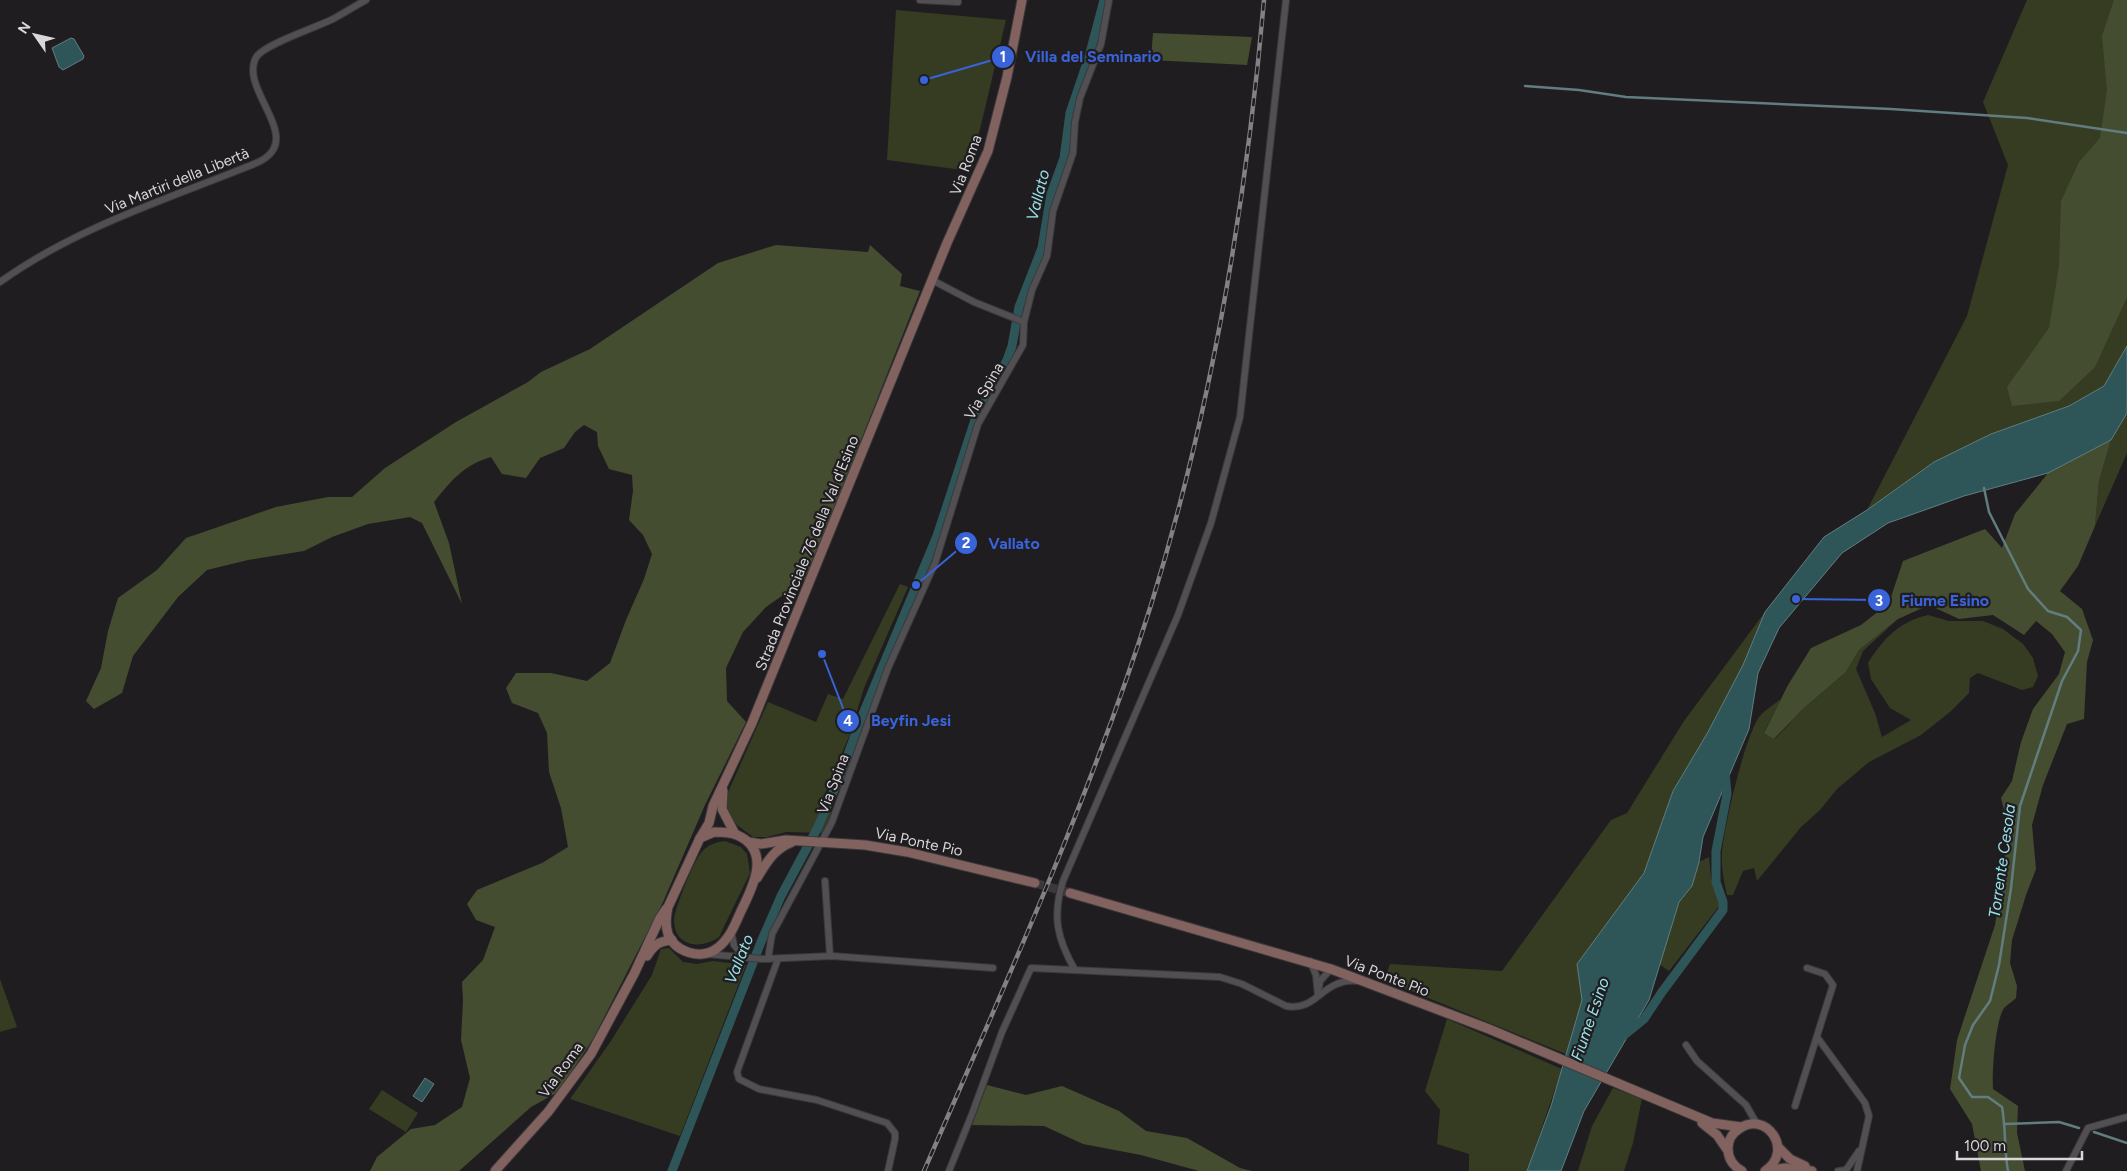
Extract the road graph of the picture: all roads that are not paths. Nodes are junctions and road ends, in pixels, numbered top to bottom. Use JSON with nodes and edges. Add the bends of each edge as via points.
{"nodes":[{"id":1,"x":366,"y":0,"type":"edge"},
{"id":2,"x":920,"y":0,"type":"edge"},
{"id":3,"x":1022,"y":0,"type":"edge"},
{"id":4,"x":1109,"y":0,"type":"edge"},
{"id":5,"x":1286,"y":0,"type":"edge"},
{"id":6,"x":958,"y":1,"type":"edge"},
{"id":7,"x":932,"y":280,"type":"junction"},
{"id":8,"x":0,"y":282,"type":"edge"},
{"id":9,"x":1022,"y":321,"type":"junction"},
{"id":10,"x":911,"y":332,"type":"joint"},
{"id":11,"x":724,"y":783,"type":"junction"},
{"id":12,"x":735,"y":834,"type":"junction"},
{"id":13,"x":700,"y":838,"type":"junction"},
{"id":14,"x":799,"y":841,"type":"junction"},
{"id":15,"x":820,"y":841,"type":"junction"},
{"id":16,"x":748,"y":842,"type":"junction"},
{"id":17,"x":756,"y":881,"type":"junction"},
{"id":18,"x":825,"y":881,"type":"dead end"},
{"id":19,"x":1035,"y":883,"type":"tunnel mouth"},
{"id":20,"x":1070,"y":893,"type":"tunnel mouth"},
{"id":21,"x":668,"y":907,"type":"junction"},
{"id":22,"x":731,"y":932,"type":"junction"},
{"id":23,"x":672,"y":940,"type":"junction"},
{"id":24,"x":706,"y":954,"type":"junction"},
{"id":25,"x":830,"y":956,"type":"junction"},
{"id":26,"x":747,"y":958,"type":"junction"},
{"id":27,"x":765,"y":959,"type":"junction"},
{"id":28,"x":778,"y":959,"type":"junction"},
{"id":29,"x":1310,"y":961,"type":"junction"},
{"id":30,"x":993,"y":968,"type":"dead end"},
{"id":31,"x":1807,"y":968,"type":"dead end"},
{"id":32,"x":1331,"y":969,"type":"junction"},
{"id":33,"x":1075,"y":970,"type":"junction"},
{"id":34,"x":634,"y":974,"type":"junction"},
{"id":35,"x":1363,"y":981,"type":"junction"},
{"id":36,"x":1331,"y":985,"type":"junction"},
{"id":37,"x":1317,"y":996,"type":"junction"},
{"id":38,"x":1817,"y":1037,"type":"junction"},
{"id":39,"x":1686,"y":1045,"type":"dead end"},
{"id":40,"x":1795,"y":1106,"type":"dead end"},
{"id":41,"x":1685,"y":1111,"type":"junction"},
{"id":42,"x":1749,"y":1111,"type":"junction"},
{"id":43,"x":2127,"y":1117,"type":"edge"},
{"id":44,"x":1757,"y":1124,"type":"junction"},
{"id":45,"x":1743,"y":1126,"type":"junction"},
{"id":46,"x":1863,"y":1146,"type":"junction"},
{"id":47,"x":1778,"y":1147,"type":"junction"},
{"id":48,"x":1729,"y":1154,"type":"junction"},
{"id":49,"x":495,"y":1171,"type":"edge"},
{"id":50,"x":888,"y":1171,"type":"edge"},
{"id":51,"x":949,"y":1171,"type":"edge"},
{"id":52,"x":1727,"y":1171,"type":"edge"},
{"id":53,"x":1742,"y":1171,"type":"edge"},
{"id":54,"x":1766,"y":1171,"type":"edge"},
{"id":55,"x":1813,"y":1171,"type":"edge"},
{"id":56,"x":1838,"y":1171,"type":"edge"},
{"id":57,"x":1857,"y":1171,"type":"edge"},
{"id":58,"x":2066,"y":1171,"type":"edge"}],
"edges":[{"from":1,"to":8,"type":"street","name":"Via Martiri della Libertà","via":[[257,56],[255,84],[276,131],[273,150],[266,158],[90,229],[27,262]]},
{"from":2,"to":6,"type":"street"},
{"from":3,"to":7,"type":"main road","name":"Via Roma","via":[[988,151]]},
{"from":4,"to":9,"type":"street","name":"Via Spina","via":[[1101,44],[1080,98],[1072,153],[1053,211],[1047,256]]},
{"from":5,"to":33,"type":"street","via":[[1240,417],[1210,523],[1178,615],[1058,897],[1056,922],[1063,950]]},
{"from":7,"to":9,"type":"street","via":[[974,302]]},
{"from":7,"to":10,"type":"main road","name":"Via Roma"},
{"from":9,"to":15,"type":"street","name":"Via Spina","via":[[1023,345],[978,424],[935,563],[888,668],[832,822]]},
{"from":10,"to":11,"type":"main road","name":"Strada Provinciale 76 della Val d'Esino","via":[[752,723]]},
{"from":11,"to":12,"type":"main road","name":"Strada Provinciale 76 della Val d'Esino","via":[[722,810]]},
{"from":11,"to":13,"type":"main road","name":"Strada Provinciale 76 della Val d'Esino"},
{"from":12,"to":13,"type":"main road","via":[[714,832]]},
{"from":12,"to":16,"type":"main road","name":"Strada Provinciale 76 della Val d'Esino"},
{"from":13,"to":21,"type":"main road","name":"Strada Provinciale 76 della Val d'Esino"},
{"from":14,"to":15,"type":"main road","name":"Via Ponte Pio"},
{"from":14,"to":16,"type":"main road","name":"Via Ponte Pio"},
{"from":14,"to":17,"type":"main road","via":[[782,846],[773,853]]},
{"from":15,"to":19,"type":"main road","name":"Via Ponte Pio","via":[[907,852]]},
{"from":15,"to":27,"type":"street","name":"Via Spina","via":[[772,934]]},
{"from":16,"to":17,"type":"main road","via":[[756,855]]},
{"from":17,"to":22,"type":"main road"},
{"from":18,"to":25,"type":"street"},
{"from":20,"to":29,"type":"main road","name":"Via Ponte Pio"},
{"from":21,"to":23,"type":"main road","name":"Strada Provinciale 76 della Val d'Esino","via":[[667,929]]},
{"from":21,"to":34,"type":"main road","name":"Strada Provinciale 76 della Val d'Esino"},
{"from":22,"to":24,"type":"main road","via":[[723,944]]},
{"from":22,"to":26,"type":"street","via":[[734,945]]},
{"from":23,"to":24,"type":"main road","via":[[691,953]]},
{"from":23,"to":34,"type":"main road","via":[[657,944]]},
{"from":24,"to":26,"type":"street"},
{"from":25,"to":28,"type":"street"},
{"from":25,"to":30,"type":"street"},
{"from":26,"to":27,"type":"street"},
{"from":27,"to":28,"type":"street"},
{"from":28,"to":50,"type":"street","via":[[737,1072],[739,1079],[760,1089],[817,1100],[887,1123],[895,1133]]},
{"from":29,"to":32,"type":"main road","name":"Via Ponte Pio"},
{"from":29,"to":37,"type":"street","via":[[1316,975]]},
{"from":31,"to":38,"type":"street","via":[[1826,974],[1833,985]]},
{"from":32,"to":35,"type":"main road","name":"Via Ponte Pio"},
{"from":32,"to":36,"type":"street","via":[[1334,978]]},
{"from":32,"to":37,"type":"street","via":[[1320,980]]},
{"from":33,"to":37,"type":"street","via":[[1220,977],[1294,1008],[1303,1007]]},
{"from":33,"to":51,"type":"street","via":[[1030,968]]},
{"from":34,"to":49,"type":"main road","name":"Via Roma","via":[[591,1054],[548,1112]]},
{"from":35,"to":36,"type":"street"},
{"from":35,"to":41,"type":"main road","name":"Via Ponte Pio","via":[[1489,1029]]},
{"from":36,"to":37,"type":"street"},
{"from":38,"to":40,"type":"street"},
{"from":38,"to":46,"type":"street","via":[[1866,1103],[1868,1116]]},
{"from":39,"to":42,"type":"street","via":[[1697,1061]]},
{"from":41,"to":45,"type":"main road","name":"Via Ponte Pio","via":[[1722,1126]]},
{"from":41,"to":48,"type":"main road","name":"Via Ponte Pio","via":[[1717,1135]]},
{"from":42,"to":44,"type":"street"},
{"from":42,"to":45,"type":"street"},
{"from":43,"to":58,"type":"street","via":[[2088,1128]]},
{"from":44,"to":45,"type":"main road","name":"Via Ponte Pio"},
{"from":44,"to":47,"type":"main road","via":[[1772,1132]]},
{"from":45,"to":48,"type":"main road","via":[[1732,1135]]},
{"from":46,"to":56,"type":"street","via":[[1846,1170]]},
{"from":46,"to":57,"type":"street"},
{"from":47,"to":54,"type":"main road","via":[[1777,1158]]},
{"from":47,"to":55,"type":"main road","via":[[1790,1159]]},
{"from":48,"to":52,"type":"main road"},
{"from":48,"to":53,"type":"main road","name":"Via Ponte Pio","via":[[1735,1166]]},
{"from":54,"to":55,"type":"main road","via":[[1785,1168]]}]}
